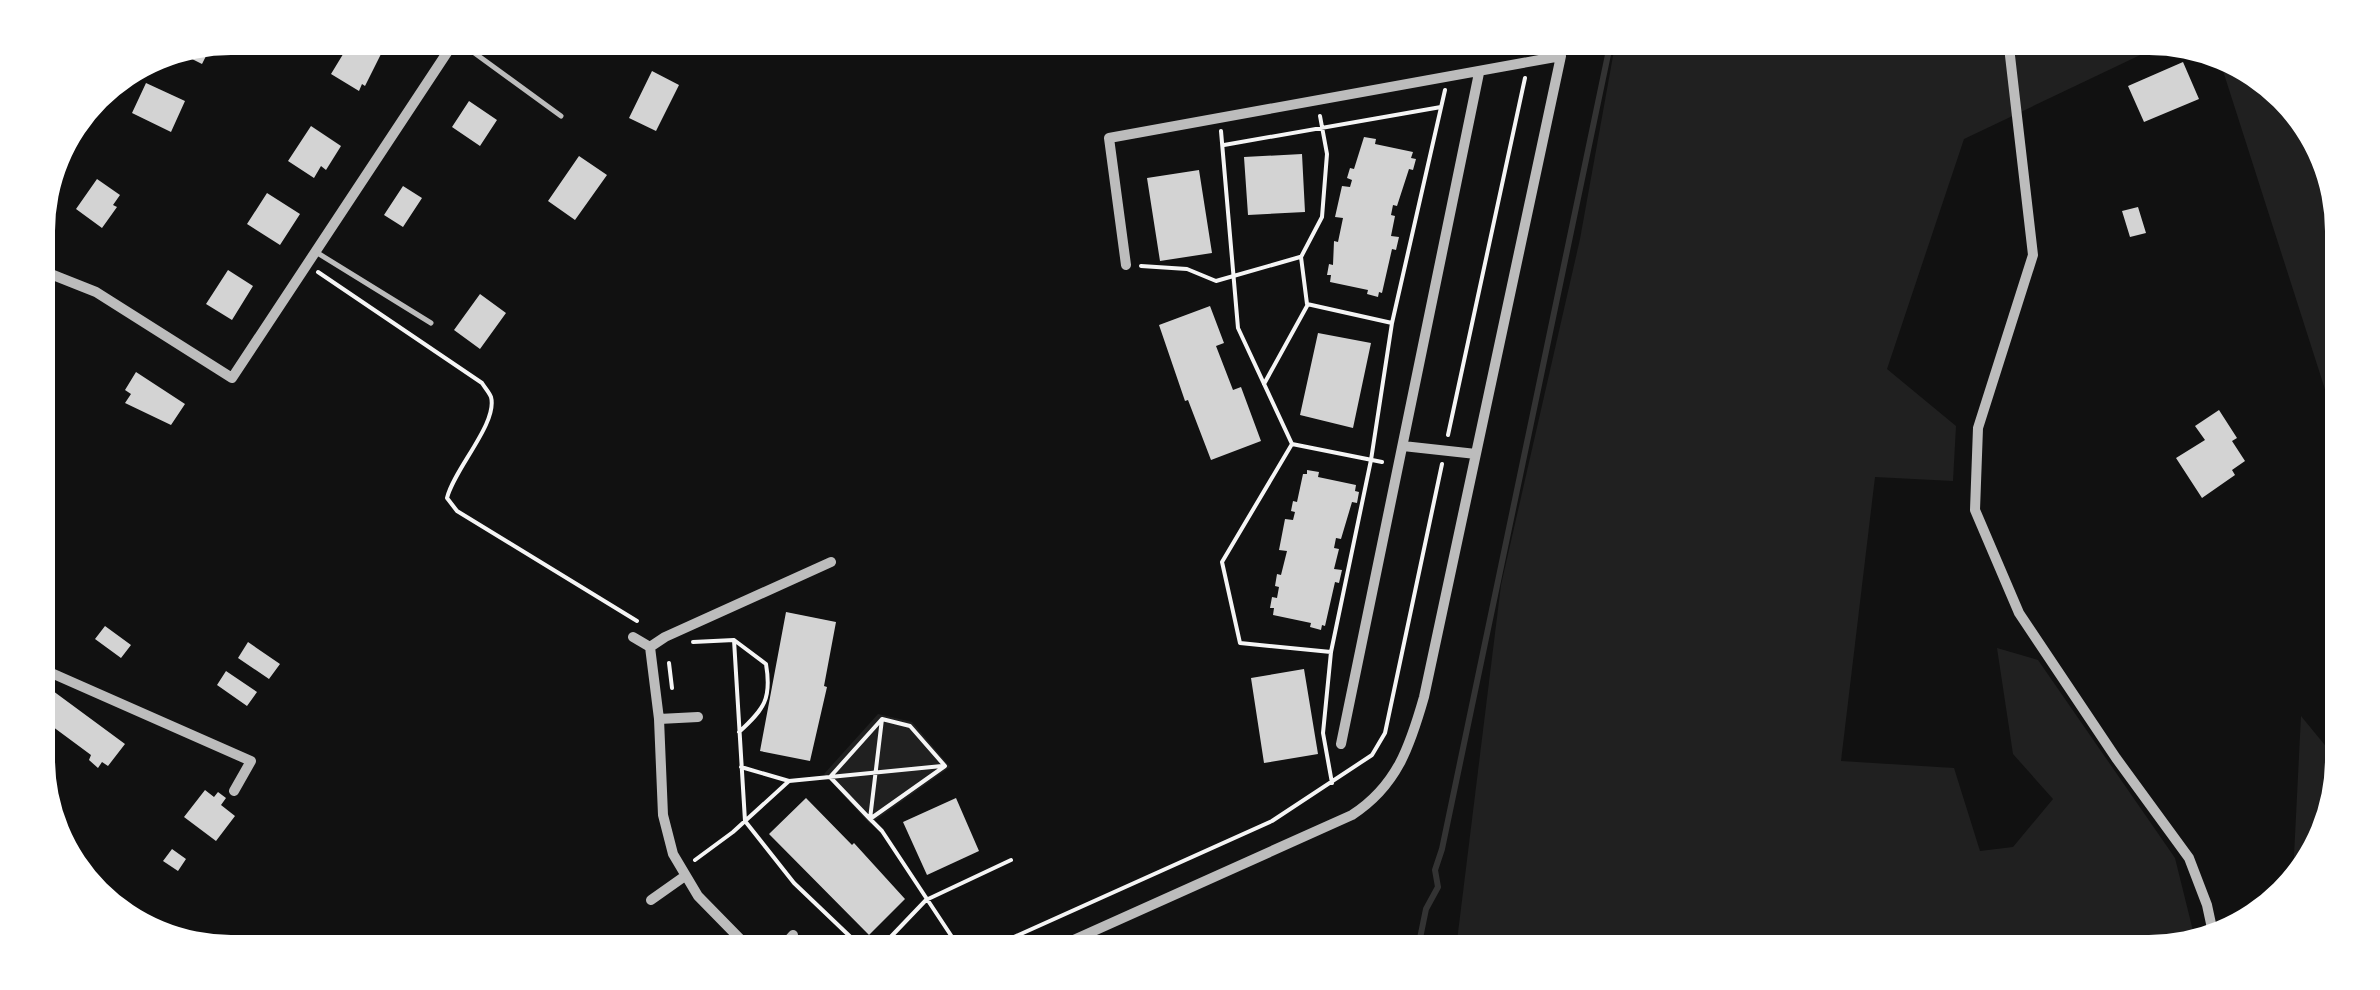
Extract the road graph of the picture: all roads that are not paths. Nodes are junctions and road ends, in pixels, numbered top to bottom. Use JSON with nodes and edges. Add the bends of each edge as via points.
{"nodes":[{"id":1,"x":445,"y":55,"type":"edge"},
{"id":2,"x":478,"y":55,"type":"edge"},
{"id":3,"x":2010,"y":55,"type":"edge"},
{"id":4,"x":1479,"y":73,"type":"junction"},
{"id":5,"x":561,"y":116,"type":"dead end"},
{"id":6,"x":314,"y":250,"type":"junction"},
{"id":7,"x":1126,"y":265,"type":"road end"},
{"id":8,"x":55,"y":276,"type":"edge"},
{"id":9,"x":431,"y":323,"type":"dead end"},
{"id":10,"x":1402,"y":446,"type":"junction"},
{"id":11,"x":1476,"y":454,"type":"junction"},
{"id":12,"x":832,"y":562,"type":"dead end"},
{"id":13,"x":633,"y":637,"type":"dead end"},
{"id":14,"x":655,"y":644,"type":"junction"},
{"id":15,"x":55,"y":675,"type":"edge"},
{"id":16,"x":698,"y":717,"type":"dead end"},
{"id":17,"x":660,"y":720,"type":"junction"},
{"id":18,"x":1341,"y":744,"type":"dead end"},
{"id":19,"x":234,"y":790,"type":"dead end"},
{"id":20,"x":685,"y":876,"type":"junction"},
{"id":21,"x":651,"y":900,"type":"dead end"},
{"id":22,"x":2211,"y":924,"type":"edge"},
{"id":23,"x":736,"y":935,"type":"edge"},
{"id":24,"x":1083,"y":935,"type":"edge"}],
"edges":[{"from":1,"to":6,"type":"street"},
{"from":2,"to":5,"type":"lane"},
{"from":3,"to":22,"type":"street","via":[[2032,255],[1978,428],[1975,510],[2018,613],[2189,858]]},
{"from":4,"to":7,"type":"street","via":[[1109,138]]},
{"from":4,"to":10,"type":"street"},
{"from":4,"to":11,"type":"street","via":[[1561,56]]},
{"from":6,"to":8,"type":"street","via":[[232,378],[96,292]]},
{"from":6,"to":9,"type":"lane"},
{"from":10,"to":11,"type":"street"},
{"from":10,"to":18,"type":"street"},
{"from":11,"to":24,"type":"street","via":[[1424,697],[1389,784],[1352,815]]},
{"from":12,"to":14,"type":"street"},
{"from":13,"to":14,"type":"street"},
{"from":14,"to":17,"type":"street"},
{"from":15,"to":19,"type":"street","via":[[252,761]]},
{"from":16,"to":17,"type":"street"},
{"from":17,"to":20,"type":"street","via":[[663,816]]},
{"from":20,"to":21,"type":"street"},
{"from":20,"to":23,"type":"street"}]}
